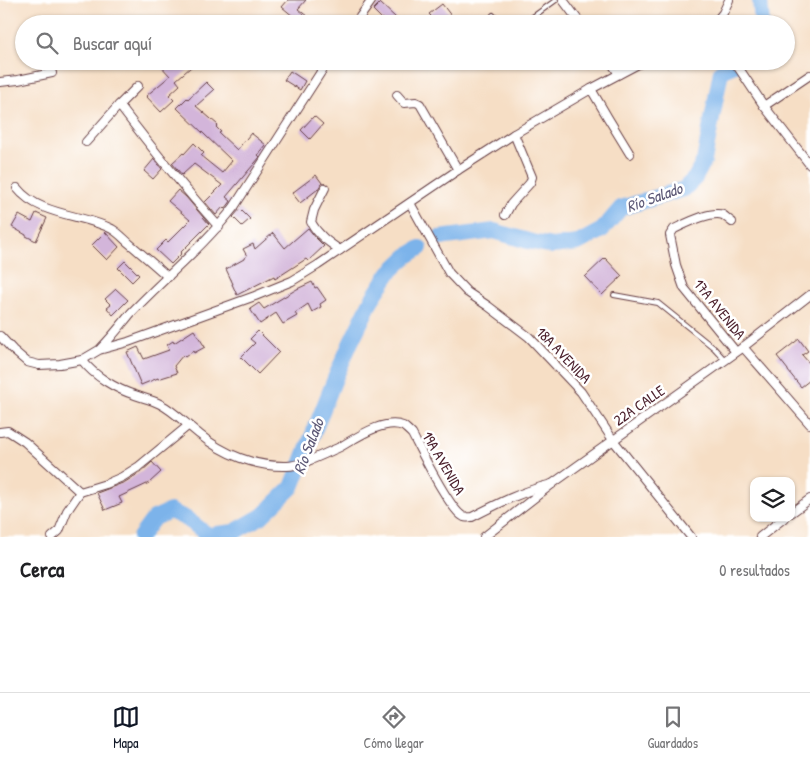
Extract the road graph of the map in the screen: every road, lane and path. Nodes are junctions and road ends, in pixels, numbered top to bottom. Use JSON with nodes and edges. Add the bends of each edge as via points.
{"nodes":[{"id":1,"x":372,"y":0,"type":"edge"},
{"id":2,"x":556,"y":0,"type":"edge"},
{"id":3,"x":563,"y":0,"type":"edge"},
{"id":4,"x":729,"y":0,"type":"edge"},
{"id":5,"x":361,"y":15,"type":"edge"},
{"id":6,"x":535,"y":15,"type":"edge"},
{"id":7,"x":574,"y":15,"type":"edge"},
{"id":8,"x":721,"y":15,"type":"edge"},
{"id":9,"x":322,"y":70,"type":"edge"},
{"id":10,"x":616,"y":70,"type":"edge"},
{"id":11,"x":627,"y":70,"type":"edge"},
{"id":12,"x":740,"y":70,"type":"edge"},
{"id":13,"x":52,"y":73,"type":"dead end"},
{"id":14,"x":619,"y":74,"type":"junction"},
{"id":15,"x":810,"y":75,"type":"edge"},
{"id":16,"x":0,"y":82,"type":"edge"},
{"id":17,"x":138,"y":86,"type":"dead end"},
{"id":18,"x":591,"y":89,"type":"junction"},
{"id":19,"x":397,"y":95,"type":"dead end"},
{"id":20,"x":120,"y":105,"type":"junction"},
{"id":21,"x":764,"y":106,"type":"junction"},
{"id":22,"x":514,"y":134,"type":"junction"},
{"id":23,"x":86,"y":142,"type":"dead end"},
{"id":24,"x":630,"y":154,"type":"dead end"},
{"id":25,"x":810,"y":165,"type":"edge"},
{"id":26,"x":458,"y":170,"type":"junction"},
{"id":27,"x":17,"y":188,"type":"dead end"},
{"id":28,"x":325,"y":188,"type":"dead end"},
{"id":29,"x":410,"y":202,"type":"junction"},
{"id":30,"x":505,"y":215,"type":"dead end"},
{"id":31,"x":732,"y":222,"type":"dead end"},
{"id":32,"x":219,"y":227,"type":"junction"},
{"id":33,"x":340,"y":250,"type":"junction"},
{"id":34,"x":168,"y":277,"type":"junction"},
{"id":35,"x":614,"y":295,"type":"dead end"},
{"id":36,"x":810,"y":295,"type":"edge"},
{"id":37,"x":114,"y":334,"type":"junction"},
{"id":38,"x":0,"y":336,"type":"edge"},
{"id":39,"x":123,"y":343,"type":"junction"},
{"id":40,"x":99,"y":350,"type":"junction"},
{"id":41,"x":740,"y":350,"type":"junction"},
{"id":42,"x":82,"y":360,"type":"junction"},
{"id":43,"x":725,"y":360,"type":"junction"},
{"id":44,"x":810,"y":424,"type":"edge"},
{"id":45,"x":189,"y":425,"type":"junction"},
{"id":46,"x":0,"y":432,"type":"edge"},
{"id":47,"x":613,"y":440,"type":"junction"},
{"id":48,"x":552,"y":484,"type":"junction"},
{"id":49,"x":80,"y":492,"type":"junction"},
{"id":50,"x":810,"y":499,"type":"edge"},
{"id":51,"x":795,"y":510,"type":"edge"},
{"id":52,"x":779,"y":522,"type":"edge"},
{"id":53,"x":59,"y":531,"type":"junction"},
{"id":54,"x":52,"y":537,"type":"edge"},
{"id":55,"x":65,"y":537,"type":"edge"},
{"id":56,"x":484,"y":537,"type":"edge"},
{"id":57,"x":691,"y":537,"type":"edge"},
{"id":58,"x":760,"y":537,"type":"edge"}],
"edges":[{"from":1,"to":5,"type":"street"},
{"from":2,"to":6,"type":"lane"},
{"from":3,"to":7,"type":"street"},
{"from":4,"to":8,"type":"street"},
{"from":9,"to":32,"type":"street"},
{"from":10,"to":14,"type":"street"},
{"from":11,"to":14,"type":"street"},
{"from":12,"to":21,"type":"street"},
{"from":13,"to":16,"type":"street"},
{"from":14,"to":18,"type":"street"},
{"from":15,"to":21,"type":"street"},
{"from":17,"to":20,"type":"street"},
{"from":18,"to":22,"type":"street"},
{"from":18,"to":24,"type":"street"},
{"from":19,"to":26,"type":"street","via":[[404,103],[420,104]]},
{"from":20,"to":23,"type":"street"},
{"from":20,"to":32,"type":"street"},
{"from":21,"to":25,"type":"street"},
{"from":22,"to":26,"type":"street"},
{"from":22,"to":30,"type":"street","via":[[532,177]]},
{"from":26,"to":29,"type":"street"},
{"from":27,"to":34,"type":"street","via":[[22,195],[55,211],[114,230]]},
{"from":28,"to":33,"type":"street","via":[[311,222],[323,238]]},
{"from":29,"to":33,"type":"street"},
{"from":29,"to":47,"type":"street","name":"18A AVENIDA","via":[[449,273],[467,292],[529,337],[581,392]]},
{"from":31,"to":41,"type":"street","name":"17A AVENIDA","via":[[714,214],[674,229],[670,235],[684,288]]},
{"from":32,"to":34,"type":"street"},
{"from":33,"to":39,"type":"street","via":[[283,285]]},
{"from":34,"to":37,"type":"street"},
{"from":35,"to":43,"type":"lane","via":[[658,303]]},
{"from":36,"to":41,"type":"street","name":"22A CALLE"},
{"from":37,"to":39,"type":"street","via":[[115,341]]},
{"from":37,"to":40,"type":"street"},
{"from":38,"to":42,"type":"street","via":[[27,362],[39,365]]},
{"from":39,"to":40,"type":"street"},
{"from":40,"to":42,"type":"street"},
{"from":41,"to":43,"type":"street","name":"22A CALLE"},
{"from":41,"to":44,"type":"street","name":"17A AVENIDA"},
{"from":42,"to":45,"type":"street","via":[[116,387],[161,404]]},
{"from":43,"to":47,"type":"street","name":"22A CALLE"},
{"from":45,"to":48,"type":"street","name":"19A AVENIDA","via":[[222,450],[250,462],[270,466],[290,466],[311,460],[379,427],[404,426],[412,434],[448,501],[464,517],[472,517],[533,488]]},
{"from":45,"to":49,"type":"street","via":[[122,477]]},
{"from":46,"to":49,"type":"street","via":[[8,431],[25,442]]},
{"from":47,"to":48,"type":"street","name":"22A CALLE"},
{"from":47,"to":57,"type":"street","name":"18A AVENIDA"},
{"from":48,"to":56,"type":"street","name":"22A CALLE"},
{"from":49,"to":53,"type":"street"},
{"from":50,"to":51,"type":"street"},
{"from":52,"to":58,"type":"street"},
{"from":53,"to":54,"type":"street"},
{"from":53,"to":55,"type":"street"}]}
